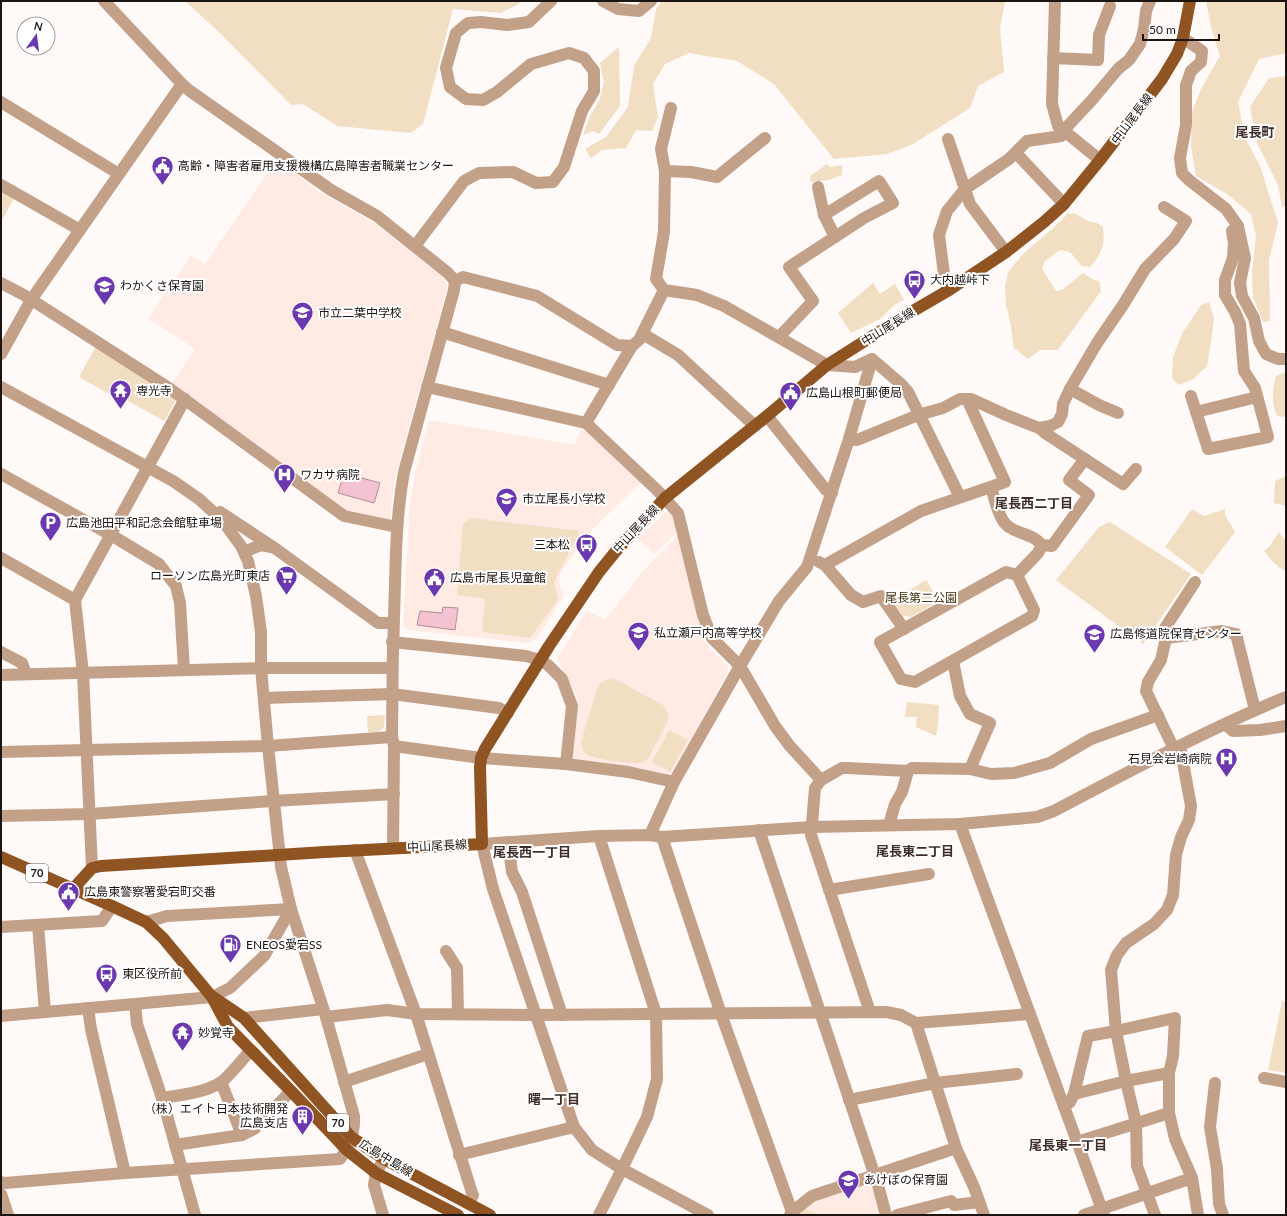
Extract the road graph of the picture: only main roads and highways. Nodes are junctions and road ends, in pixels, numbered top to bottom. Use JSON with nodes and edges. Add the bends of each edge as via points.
{"nodes":[{"id":1,"x":1190,"y":1,"type":"edge"},
{"id":2,"x":1,"y":857,"type":"edge"},
{"id":3,"x":73,"y":888,"type":"junction"},
{"id":4,"x":212,"y":997,"type":"junction"},
{"id":5,"x":458,"y":1215,"type":"edge"},
{"id":6,"x":490,"y":1215,"type":"edge"}],
"edges":[{"from":1,"to":3,"type":"main road","name":"中山尾長線","via":[[1183,38],[1162,79],[1064,204],[1006,252],[827,365],[665,498],[616,551],[553,639],[485,749],[480,767],[482,844],[101,866],[92,868]]},
{"from":2,"to":3,"type":"main road","name":"広島中島線","number":"70"},
{"from":3,"to":4,"type":"main road","name":"広島中島線","number":"70","via":[[146,922],[163,938]]},
{"from":4,"to":5,"type":"main road","name":"広島中島線","number":"70","via":[[228,1027],[347,1150],[376,1173]]},
{"from":4,"to":6,"type":"main road","name":"広島中島線","number":"70","via":[[244,1018],[351,1137],[384,1160]]}]}
